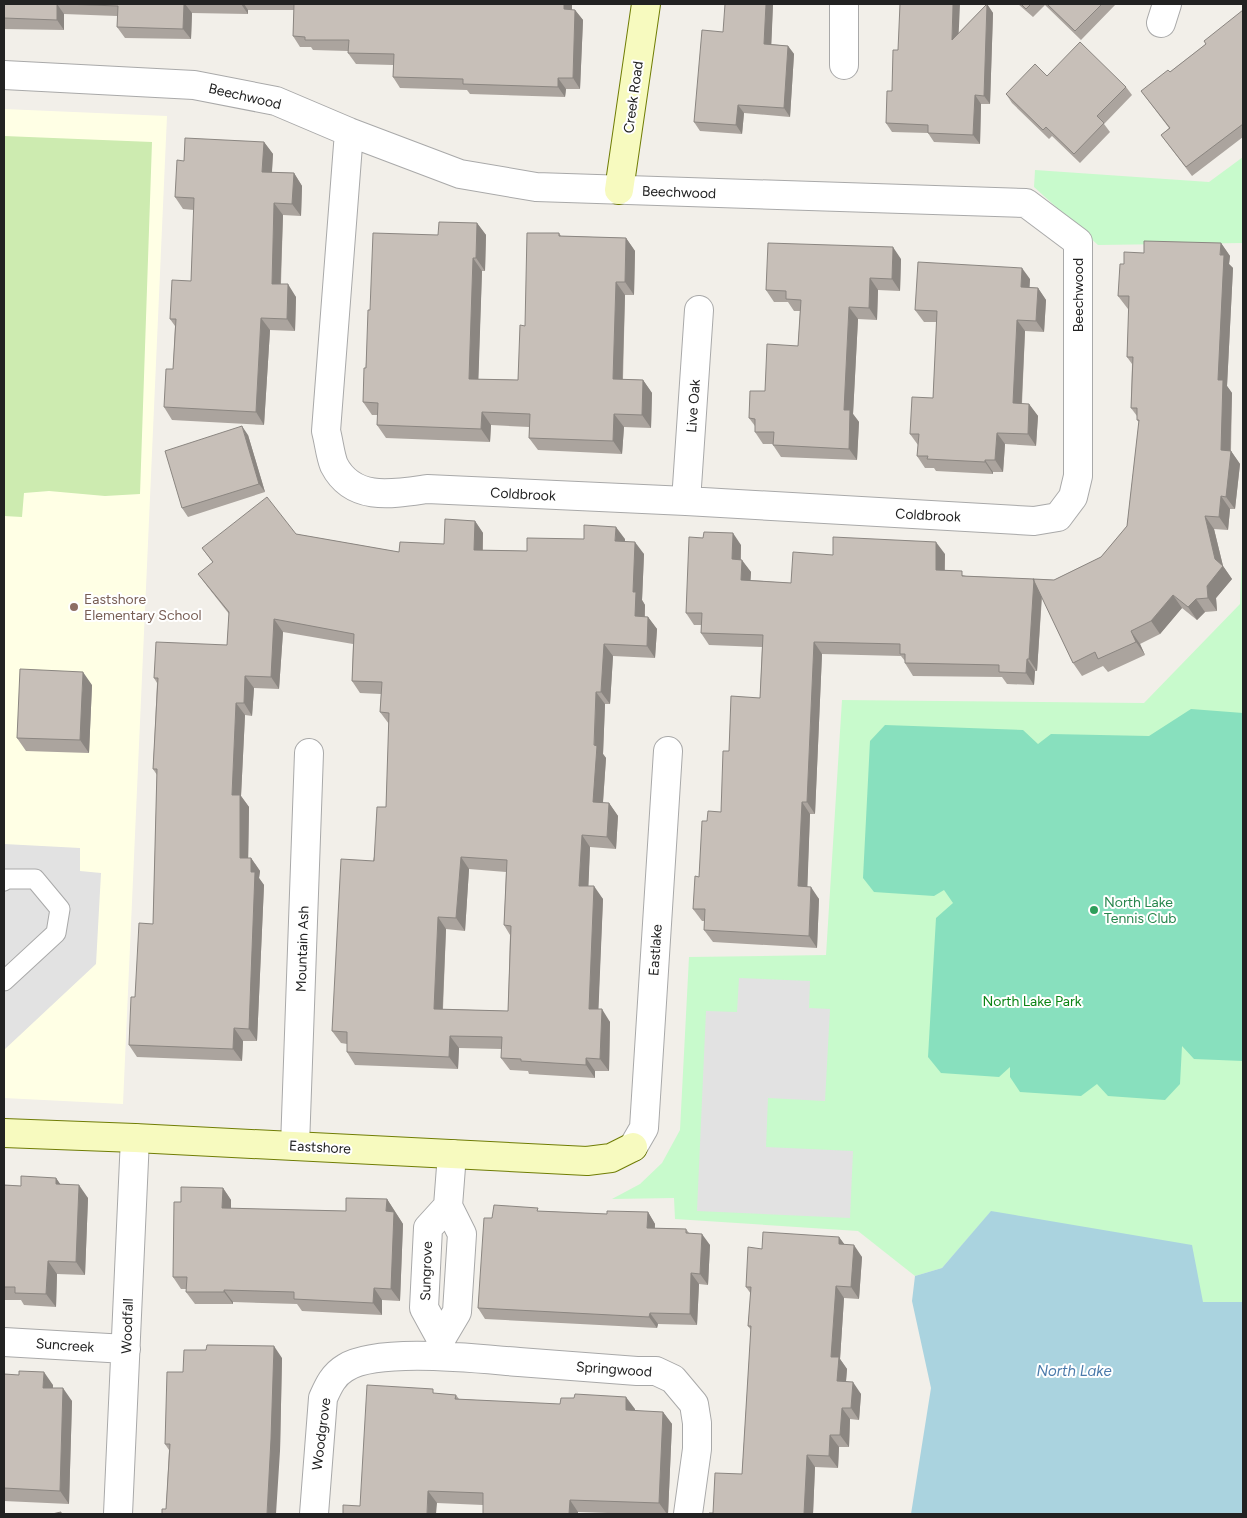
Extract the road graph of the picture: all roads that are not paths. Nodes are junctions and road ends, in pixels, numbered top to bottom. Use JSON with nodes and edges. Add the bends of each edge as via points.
{"nodes":[{"id":1,"x":646,"y":4,"type":"edge"},
{"id":2,"x":844,"y":4,"type":"edge"},
{"id":3,"x":844,"y":66,"type":"dead end"},
{"id":4,"x":4,"y":75,"type":"edge"},
{"id":5,"x":349,"y":132,"type":"junction"},
{"id":6,"x":619,"y":190,"type":"junction"},
{"id":7,"x":699,"y":310,"type":"dead end"},
{"id":8,"x":686,"y":501,"type":"junction"},
{"id":9,"x":1058,"y":517,"type":"joint"},
{"id":10,"x":668,"y":751,"type":"dead end"},
{"id":11,"x":309,"y":753,"type":"dead end"},
{"id":12,"x":4,"y":880,"type":"edge"},
{"id":13,"x":4,"y":981,"type":"edge"},
{"id":14,"x":4,"y":1133,"type":"edge"},
{"id":15,"x":135,"y":1138,"type":"junction"},
{"id":16,"x":295,"y":1146,"type":"junction"},
{"id":17,"x":633,"y":1147,"type":"joint"},
{"id":18,"x":452,"y":1154,"type":"junction"},
{"id":19,"x":4,"y":1342,"type":"edge"},
{"id":20,"x":441,"y":1348,"type":"junction"},
{"id":21,"x":126,"y":1349,"type":"junction"},
{"id":22,"x":118,"y":1514,"type":"edge"},
{"id":23,"x":314,"y":1514,"type":"edge"},
{"id":24,"x":688,"y":1514,"type":"edge"}],
"edges":[{"from":1,"to":6,"type":"street","name":"Creek Road"},
{"from":2,"to":3,"type":"street"},
{"from":4,"to":5,"type":"street","name":"Beechwood","via":[[194,85],[276,101]]},
{"from":5,"to":6,"type":"street","name":"Beechwood","via":[[460,174],[536,187]]},
{"from":5,"to":8,"type":"street","name":"Coldbrook","via":[[326,431],[334,464],[343,479],[357,490],[390,494],[427,489]]},
{"from":6,"to":9,"type":"street","name":"Beechwood","via":[[1026,203],[1078,242],[1078,476],[1073,497]]},
{"from":7,"to":8,"type":"street","name":"Live Oak"},
{"from":8,"to":9,"type":"street","name":"Coldbrook","via":[[1034,521]]},
{"from":10,"to":17,"type":"street","name":"Eastlake","via":[[644,1128]]},
{"from":11,"to":16,"type":"street","name":"Mountain Ash"},
{"from":12,"to":13,"type":"lane","via":[[35,879],[60,909],[56,933]]},
{"from":14,"to":15,"type":"street","name":"Eastshore"},
{"from":15,"to":16,"type":"street","name":"Eastshore"},
{"from":15,"to":21,"type":"street","name":"Woodfall"},
{"from":16,"to":18,"type":"street","name":"Eastshore"},
{"from":17,"to":18,"type":"street","name":"Eastshore","via":[[611,1158],[587,1162]]},
{"from":18,"to":20,"type":"street","name":"Sungrove","via":[[448,1206],[428,1228],[427,1238],[424,1308]]},
{"from":19,"to":21,"type":"street","name":"Suncreek"},
{"from":20,"to":23,"type":"street","name":"Woodgrove","via":[[360,1361],[345,1368],[331,1381],[323,1398],[320,1420]]},
{"from":20,"to":24,"type":"street","name":"Springwood","via":[[656,1371],[673,1379],[694,1404],[697,1423],[697,1450]]},
{"from":21,"to":22,"type":"street","name":"Woodfall"}]}
